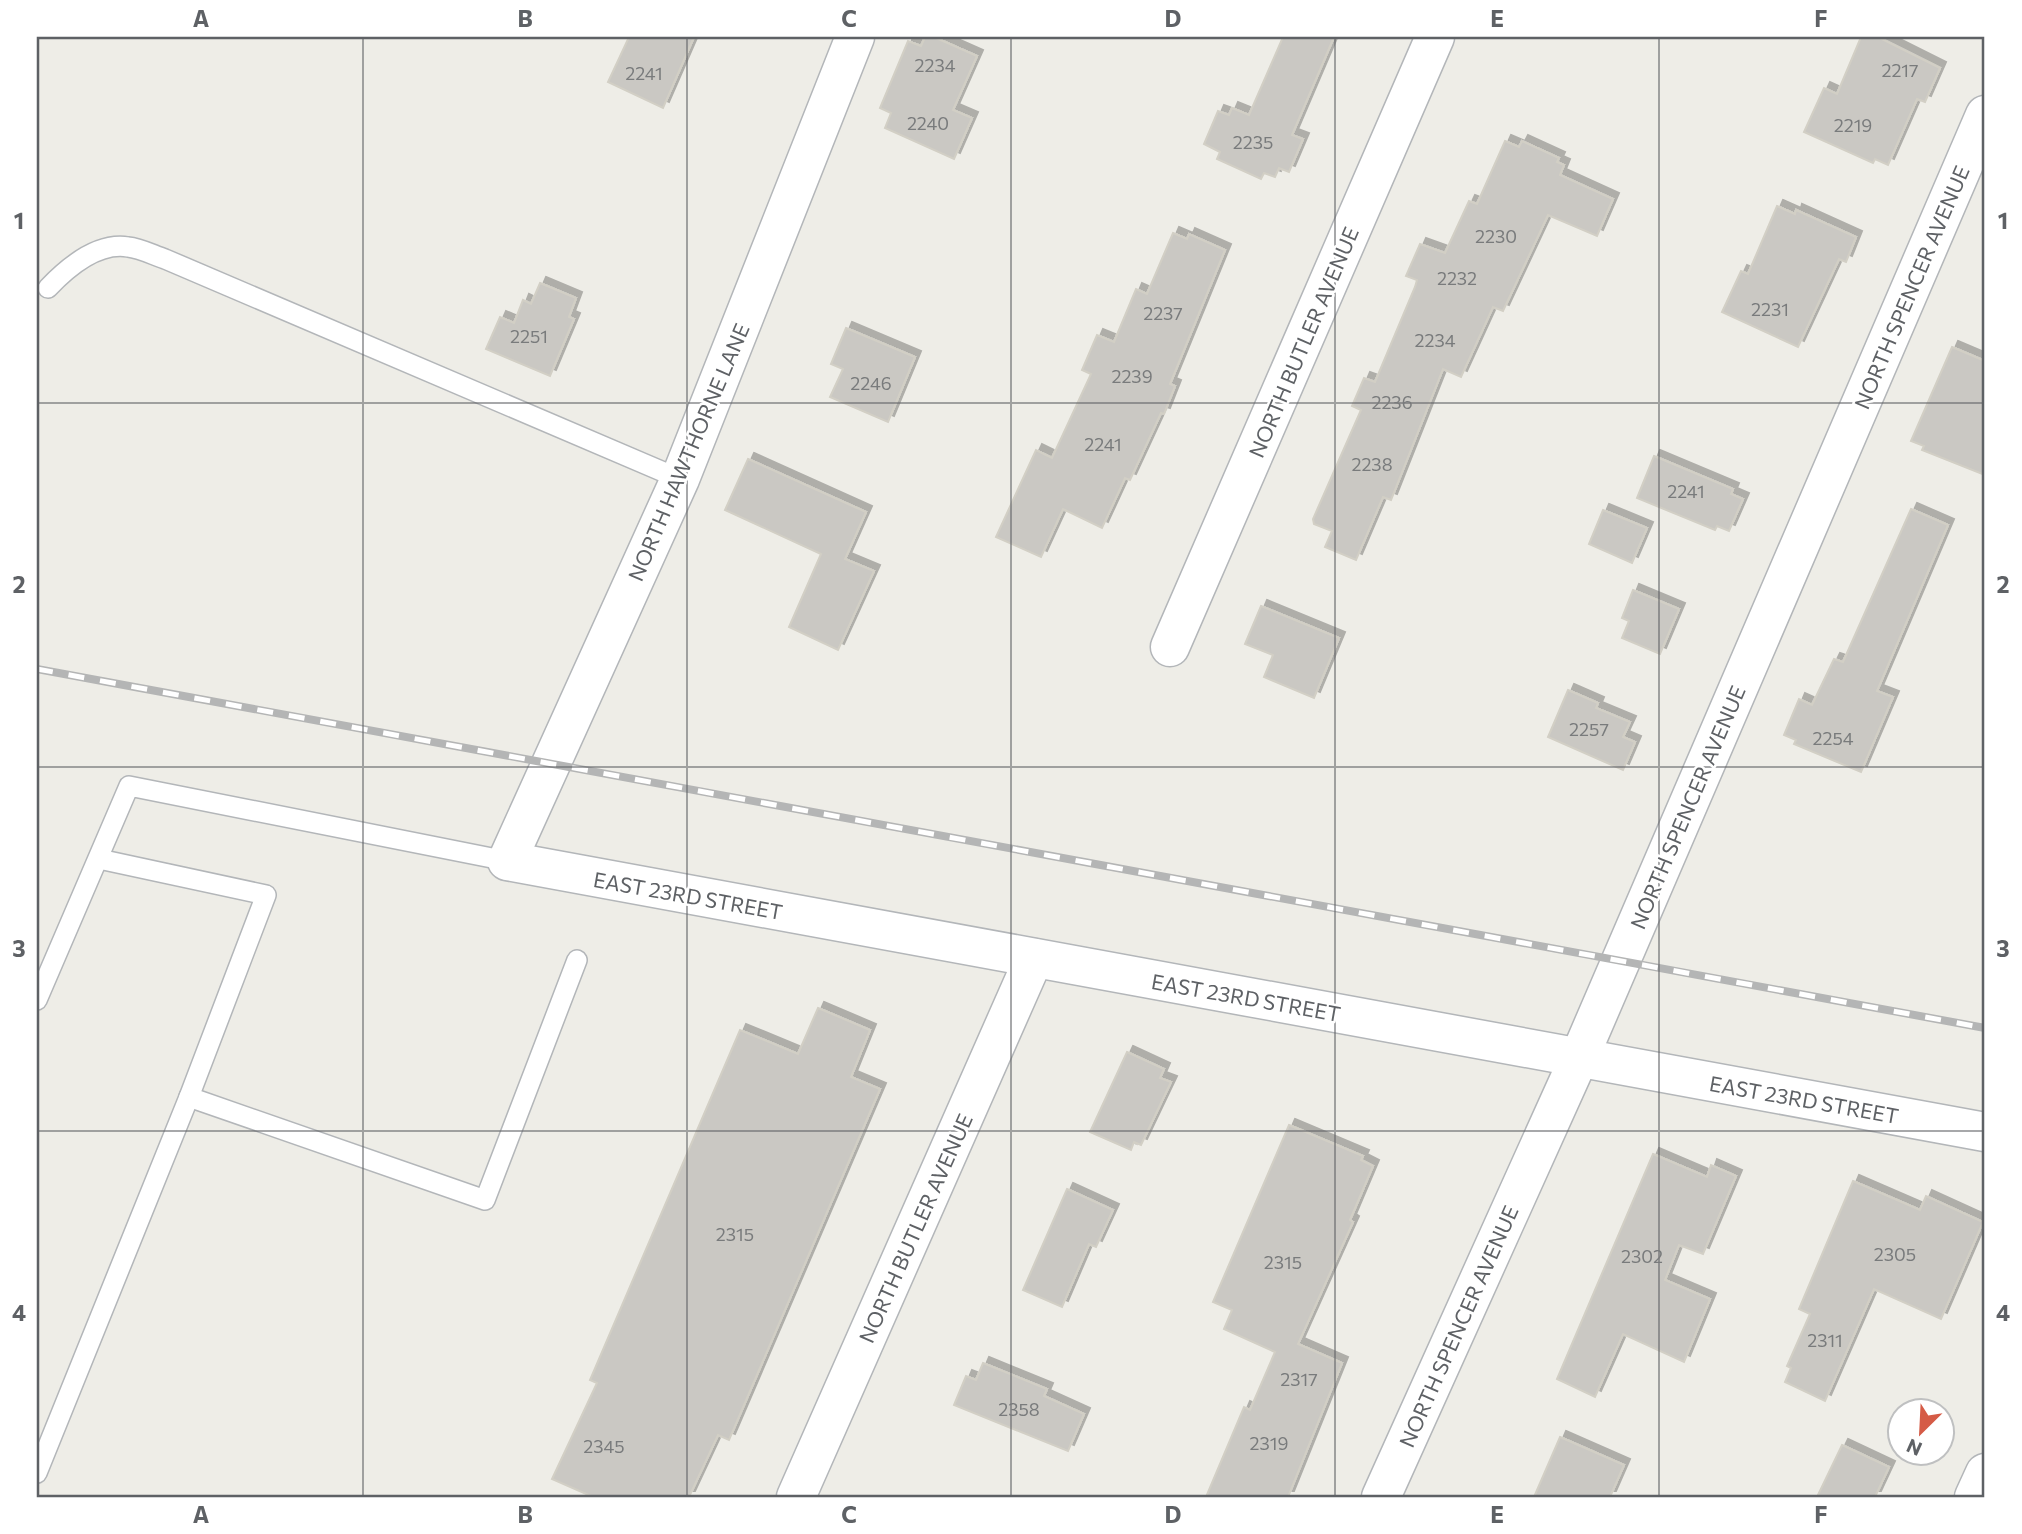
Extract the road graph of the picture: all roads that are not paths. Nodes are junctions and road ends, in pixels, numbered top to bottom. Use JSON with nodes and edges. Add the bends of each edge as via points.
{"nodes":[{"id":1,"x":855,"y":37,"type":"edge"},
{"id":2,"x":1435,"y":37,"type":"edge"},
{"id":3,"x":1985,"y":115,"type":"edge"},
{"id":4,"x":48,"y":288,"type":"dead end"},
{"id":5,"x":680,"y":479,"type":"junction"},
{"id":6,"x":1170,"y":647,"type":"dead end"},
{"id":7,"x":99,"y":859,"type":"junction"},
{"id":8,"x":507,"y":861,"type":"junction"},
{"id":9,"x":1034,"y":958,"type":"junction"},
{"id":10,"x":576,"y":960,"type":"dead end"},
{"id":11,"x":37,"y":1000,"type":"edge"},
{"id":12,"x":1579,"y":1058,"type":"junction"},
{"id":13,"x":189,"y":1097,"type":"junction"},
{"id":14,"x":1985,"y":1132,"type":"edge"},
{"id":15,"x":37,"y":1473,"type":"edge"},
{"id":16,"x":1985,"y":1473,"type":"edge"},
{"id":17,"x":796,"y":1497,"type":"edge"},
{"id":18,"x":1381,"y":1497,"type":"edge"},
{"id":19,"x":1974,"y":1497,"type":"edge"}],
"edges":[{"from":1,"to":5,"type":"street","name":"NORTH HAWTHORNE LANE"},
{"from":2,"to":6,"type":"street","name":"NORTH BUTLER AVENUE"},
{"from":3,"to":12,"type":"street","name":"NORTH SPENCER AVENUE"},
{"from":4,"to":5,"type":"lane","via":[[92,253],[127,246]]},
{"from":5,"to":8,"type":"street","name":"NORTH HAWTHORNE LANE"},
{"from":7,"to":8,"type":"lane","via":[[130,786]]},
{"from":7,"to":11,"type":"lane"},
{"from":7,"to":13,"type":"lane","via":[[266,895]]},
{"from":8,"to":9,"type":"street","name":"EAST 23RD STREET"},
{"from":9,"to":12,"type":"street","name":"EAST 23RD STREET"},
{"from":9,"to":17,"type":"street","name":"NORTH BUTLER AVENUE"},
{"from":10,"to":13,"type":"lane","via":[[485,1200]]},
{"from":12,"to":14,"type":"street","name":"EAST 23RD STREET"},
{"from":12,"to":18,"type":"street","name":"NORTH SPENCER AVENUE"},
{"from":13,"to":15,"type":"lane"},
{"from":16,"to":19,"type":"street"}]}
